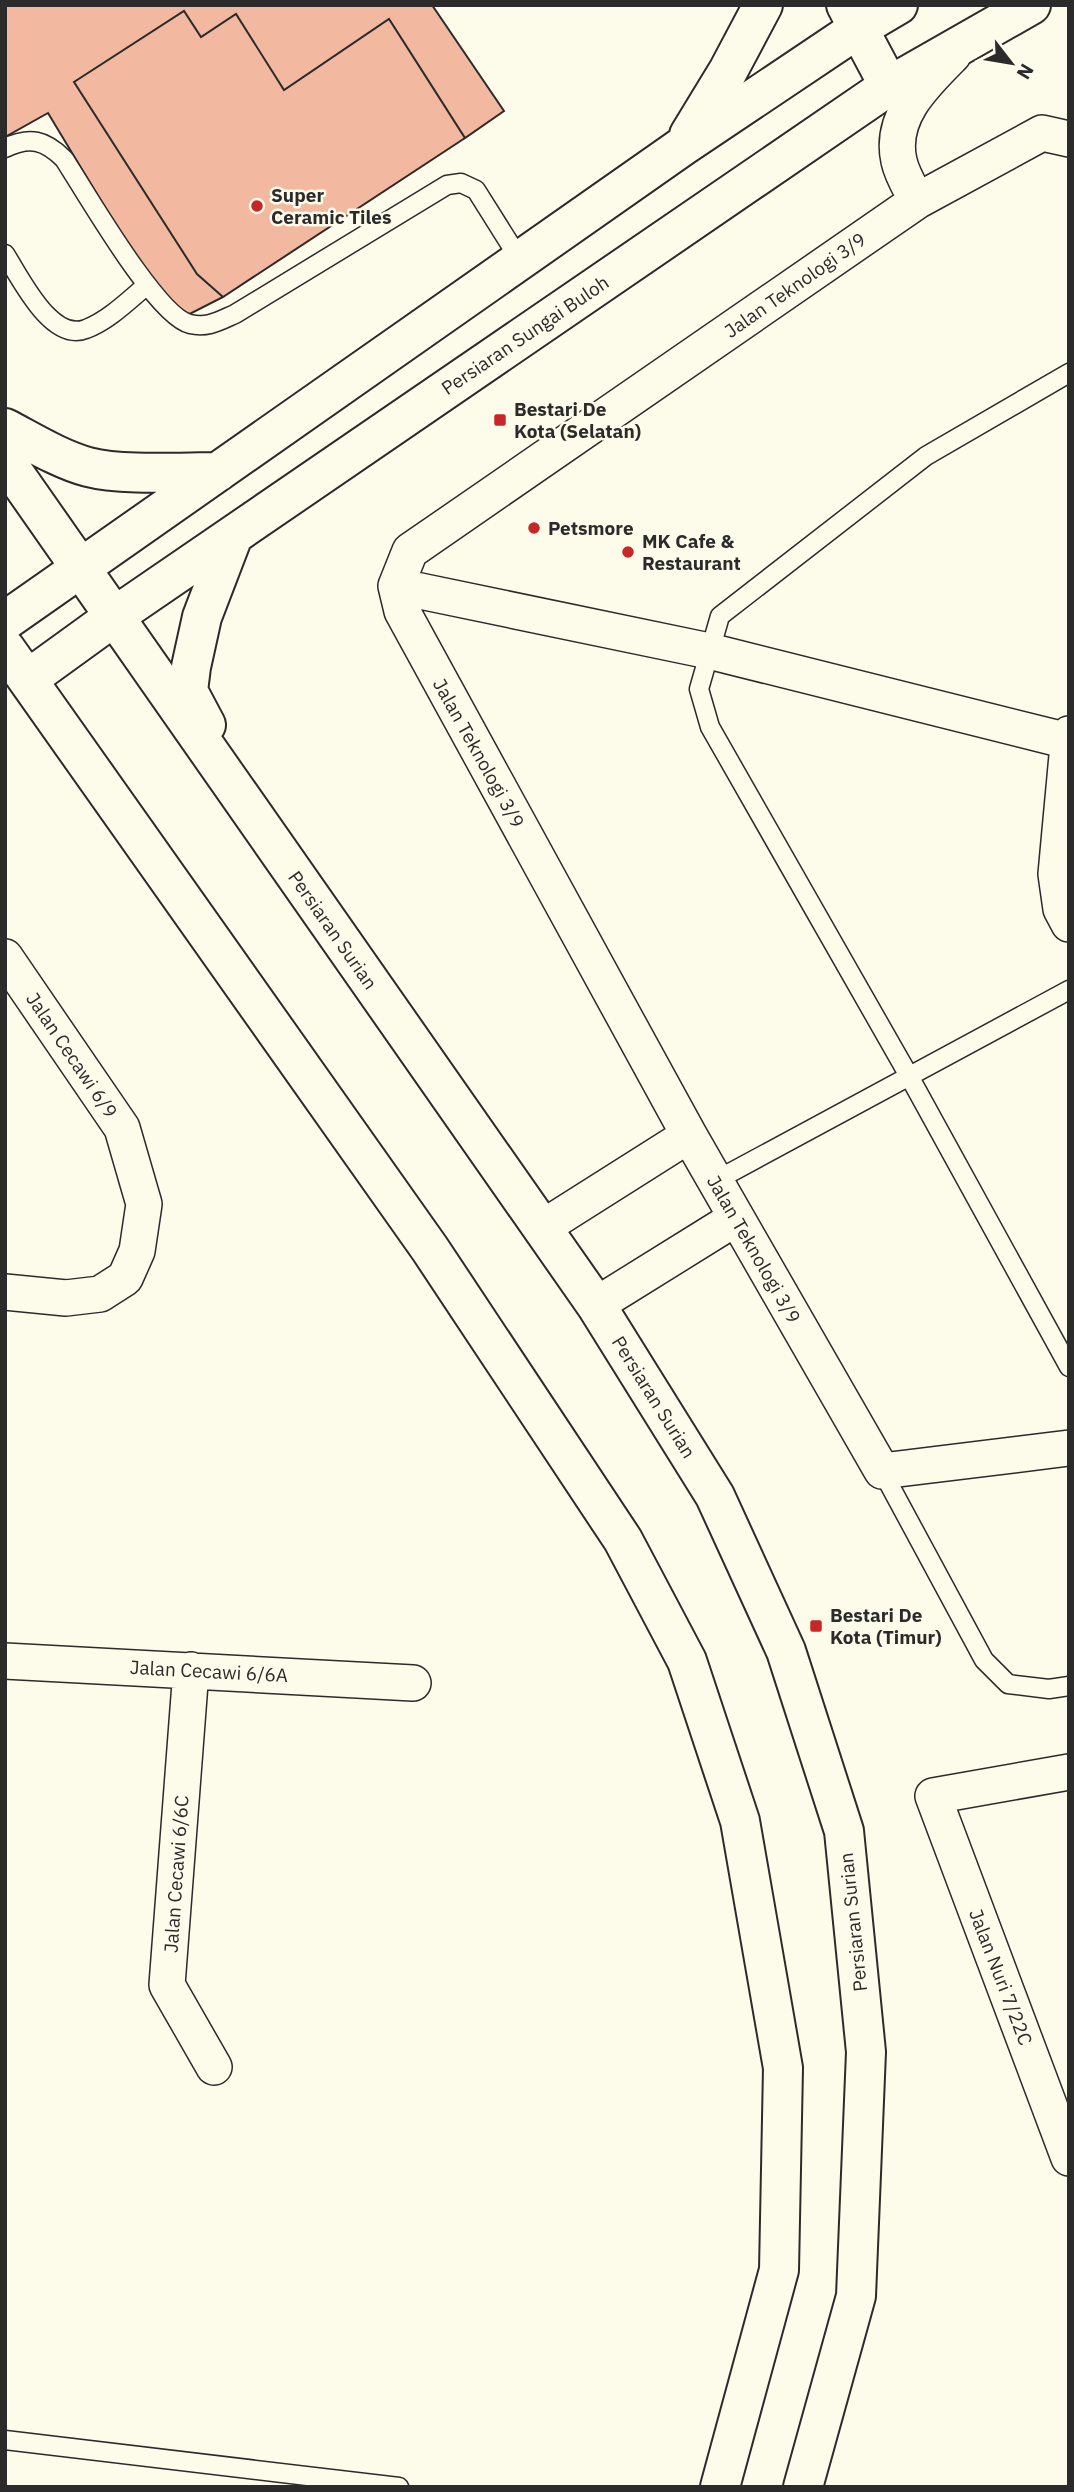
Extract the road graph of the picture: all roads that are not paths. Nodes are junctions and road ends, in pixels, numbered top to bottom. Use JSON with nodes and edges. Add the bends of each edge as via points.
{"nodes":[{"id":1,"x":763,"y":5,"type":"edge"},
{"id":2,"x":898,"y":5,"type":"edge"},
{"id":3,"x":1031,"y":5,"type":"edge"},
{"id":4,"x":853,"y":17,"type":"edge"},
{"id":5,"x":967,"y":40,"type":"junction"},
{"id":6,"x":889,"y":86,"type":"junction"},
{"id":7,"x":1069,"y":139,"type":"edge"},
{"id":8,"x":683,"y":146,"type":"junction"},
{"id":9,"x":5,"y":148,"type":"edge"},
{"id":10,"x":917,"y":201,"type":"junction"},
{"id":11,"x":5,"y":254,"type":"edge"},
{"id":12,"x":520,"y":260,"type":"junction"},
{"id":13,"x":147,"y":285,"type":"junction"},
{"id":14,"x":1069,"y":373,"type":"edge"},
{"id":15,"x":5,"y":428,"type":"edge"},
{"id":16,"x":5,"y":460,"type":"edge"},
{"id":17,"x":218,"y":472,"type":"junction"},
{"id":18,"x":233,"y":536,"type":"junction"},
{"id":19,"x":80,"y":568,"type":"junction"},
{"id":20,"x":396,"y":586,"type":"junction"},
{"id":21,"x":115,"y":616,"type":"junction"},
{"id":22,"x":5,"y":621,"type":"edge"},
{"id":23,"x":5,"y":648,"type":"edge"},
{"id":24,"x":709,"y":651,"type":"junction"},
{"id":25,"x":28,"y":679,"type":"junction"},
{"id":26,"x":1069,"y":734,"type":"edge"},
{"id":27,"x":1068,"y":741,"type":"edge"},
{"id":28,"x":253,"y":815,"type":"junction"},
{"id":29,"x":1069,"y":924,"type":"edge"},
{"id":30,"x":5,"y":957,"type":"edge"},
{"id":31,"x":1069,"y":990,"type":"edge"},
{"id":32,"x":909,"y":1076,"type":"junction"},
{"id":33,"x":689,"y":1135,"type":"junction"},
{"id":34,"x":715,"y":1181,"type":"junction"},
{"id":35,"x":736,"y":1218,"type":"junction"},
{"id":36,"x":542,"y":1228,"type":"junction"},
{"id":37,"x":5,"y":1292,"type":"edge"},
{"id":38,"x":596,"y":1304,"type":"junction"},
{"id":39,"x":1069,"y":1367,"type":"edge"},
{"id":40,"x":1069,"y":1448,"type":"edge"},
{"id":41,"x":883,"y":1471,"type":"junction"},
{"id":42,"x":5,"y":1661,"type":"edge"},
{"id":43,"x":191,"y":1670,"type":"junction"},
{"id":44,"x":413,"y":1682,"type":"dead end"},
{"id":45,"x":1069,"y":1686,"type":"edge"},
{"id":46,"x":1069,"y":1772,"type":"edge"},
{"id":47,"x":214,"y":2067,"type":"dead end"},
{"id":48,"x":1069,"y":2158,"type":"edge"},
{"id":49,"x":5,"y":2440,"type":"edge"},
{"id":50,"x":399,"y":2487,"type":"edge"},
{"id":51,"x":720,"y":2487,"type":"edge"},
{"id":52,"x":803,"y":2487,"type":"edge"}],
"edges":[{"from":1,"to":8,"type":"main road"},
{"from":2,"to":4,"type":"main road"},
{"from":3,"to":5,"type":"main road","name":"Persiaran Sungai Buloh"},
{"from":4,"to":6,"type":"main road"},
{"from":4,"to":8,"type":"main road"},
{"from":5,"to":6,"type":"main road","name":"Persiaran Sungai Buloh"},
{"from":5,"to":10,"type":"street","via":[[902,116],[896,139],[900,163]]},
{"from":6,"to":18,"type":"main road","name":"Persiaran Sungai Buloh"},
{"from":7,"to":10,"type":"street","name":"Jalan Teknologi 3/9","via":[[1042,132]]},
{"from":8,"to":12,"type":"main road"},
{"from":9,"to":13,"type":"lane","via":[[22,141],[53,147]]},
{"from":10,"to":20,"type":"street","name":"Jalan Teknologi 3/9","via":[[410,551]]},
{"from":11,"to":13,"type":"lane","via":[[41,310],[70,331],[98,323]]},
{"from":12,"to":13,"type":"lane","via":[[476,190],[461,183],[447,185],[209,326],[187,324]]},
{"from":12,"to":17,"type":"main road"},
{"from":14,"to":24,"type":"lane","via":[[915,464],[720,616]]},
{"from":15,"to":17,"type":"main road","via":[[88,467]]},
{"from":16,"to":19,"type":"main road","name":"Persiaran Surian"},
{"from":17,"to":19,"type":"main road"},
{"from":18,"to":21,"type":"main road","name":"Persiaran Sungai Buloh"},
{"from":18,"to":28,"type":"main road","via":[[202,617],[188,691]]},
{"from":19,"to":21,"type":"main road","name":"Persiaran Surian"},
{"from":19,"to":22,"type":"main road"},
{"from":20,"to":24,"type":"street"},
{"from":20,"to":33,"type":"street","name":"Jalan Teknologi 3/9","via":[[402,611]]},
{"from":21,"to":25,"type":"main road","name":"Persiaran Sungai Buloh"},
{"from":21,"to":28,"type":"main road","name":"Persiaran Surian"},
{"from":23,"to":25,"type":"main road"},
{"from":24,"to":27,"type":"street"},
{"from":24,"to":32,"type":"lane","via":[[699,689],[710,727]]},
{"from":25,"to":51,"type":"main road","via":[[430,1249],[623,1541],[687,1661],[740,1821],[783,2068],[779,2270]]},
{"from":26,"to":27,"type":"street"},
{"from":27,"to":29,"type":"street","via":[[1056,874],[1060,909]]},
{"from":28,"to":36,"type":"main road","name":"Persiaran Surian"},
{"from":30,"to":37,"type":"street","name":"Jalan Cecawi 6/9","via":[[122,1128],[144,1204],[137,1251],[125,1278],[100,1294],[66,1298]]},
{"from":31,"to":32,"type":"lane"},
{"from":32,"to":34,"type":"lane"},
{"from":32,"to":39,"type":"lane"},
{"from":33,"to":34,"type":"street","name":"Jalan Teknologi 3/9"},
{"from":33,"to":36,"type":"street"},
{"from":34,"to":35,"type":"street","name":"Jalan Teknologi 3/9"},
{"from":35,"to":38,"type":"street"},
{"from":35,"to":41,"type":"street","name":"Jalan Teknologi 3/9"},
{"from":36,"to":38,"type":"main road","name":"Persiaran Surian"},
{"from":38,"to":52,"type":"main road","name":"Persiaran Surian","via":[[721,1508],[786,1651],[844,1831],[866,2052],[856,2296]]},
{"from":40,"to":41,"type":"street"},
{"from":41,"to":45,"type":"lane","via":[[984,1660],[1008,1684],[1049,1689]]},
{"from":42,"to":43,"type":"street","name":"Jalan Cecawi 6/6A"},
{"from":43,"to":44,"type":"street","name":"Jalan Cecawi 6/6A"},
{"from":43,"to":47,"type":"street","name":"Jalan Cecawi 6/6C","via":[[167,1985]]},
{"from":46,"to":48,"type":"street","name":"Jalan Nuri 7/22C","via":[[933,1796]]},
{"from":49,"to":50,"type":"lane"}]}
